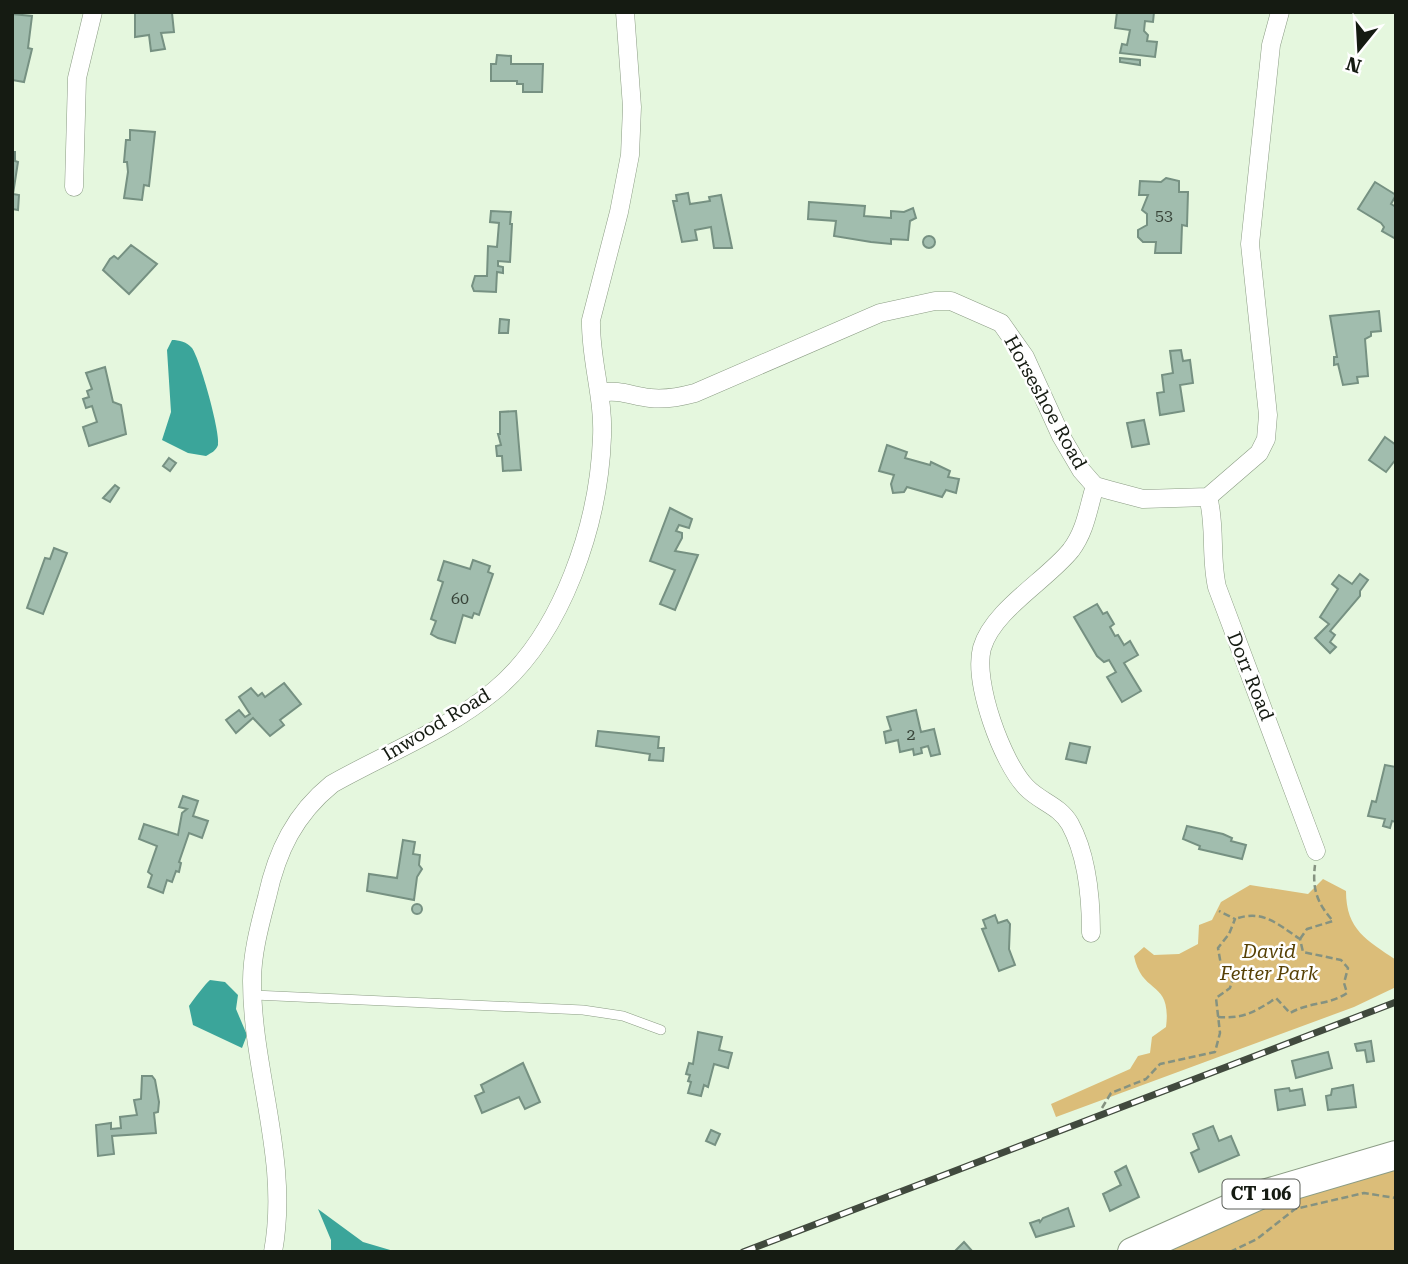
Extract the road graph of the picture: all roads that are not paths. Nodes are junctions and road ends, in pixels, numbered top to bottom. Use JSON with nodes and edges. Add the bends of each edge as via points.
{"nodes":[{"id":1,"x":93,"y":12,"type":"edge"},
{"id":2,"x":625,"y":12,"type":"edge"},
{"id":3,"x":1280,"y":12,"type":"edge"},
{"id":4,"x":74,"y":187,"type":"dead end"},
{"id":5,"x":600,"y":393,"type":"junction"},
{"id":6,"x":1095,"y":485,"type":"junction"},
{"id":7,"x":1208,"y":497,"type":"junction"},
{"id":8,"x":1316,"y":851,"type":"road end"},
{"id":9,"x":1091,"y":933,"type":"dead end"},
{"id":10,"x":252,"y":995,"type":"junction"},
{"id":11,"x":661,"y":1030,"type":"dead end"},
{"id":12,"x":1396,"y":1155,"type":"edge"},
{"id":13,"x":273,"y":1252,"type":"edge"},
{"id":14,"x":1132,"y":1252,"type":"edge"}],
"edges":[{"from":1,"to":4,"type":"street","via":[[77,78]]},
{"from":2,"to":5,"type":"street","name":"Inwood Road","via":[[632,128],[619,212],[591,320]]},
{"from":3,"to":7,"type":"street","via":[[1271,45],[1250,244],[1268,415],[1266,439],[1248,466]]},
{"from":5,"to":6,"type":"street","name":"Horseshoe Road","via":[[614,390],[672,399],[695,393],[880,313],[924,302],[951,301],[1001,323],[1014,338],[1061,436]]},
{"from":5,"to":10,"type":"street","name":"Inwood Road","via":[[601,463],[592,510],[579,558],[545,628],[511,673],[484,699],[332,785],[300,815],[271,876],[254,959]]},
{"from":6,"to":7,"type":"street","name":"Horseshoe Road","via":[[1143,499]]},
{"from":6,"to":9,"type":"street","via":[[1077,541],[1000,620],[983,646],[980,660],[1008,764],[1028,790],[1060,810],[1070,824],[1084,866]]},
{"from":7,"to":8,"type":"street","name":"Dorr Road","via":[[1217,587]]},
{"from":10,"to":11,"type":"lane","via":[[583,1010],[623,1016]]},
{"from":10,"to":13,"type":"street","name":"Inwood Road","via":[[276,1164]]},
{"from":12,"to":14,"type":"main road","number":"CT 106","via":[[1247,1199]]}]}
